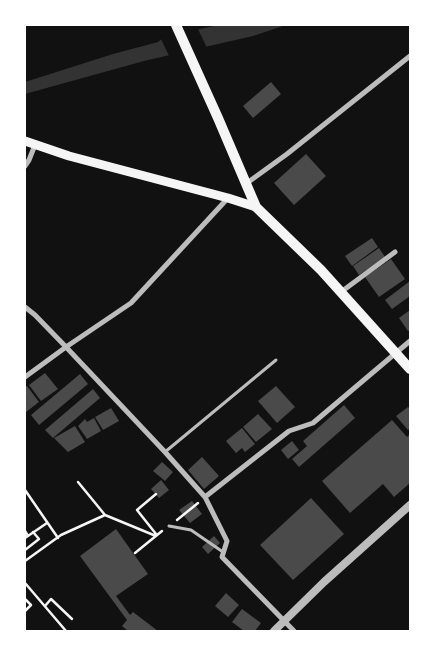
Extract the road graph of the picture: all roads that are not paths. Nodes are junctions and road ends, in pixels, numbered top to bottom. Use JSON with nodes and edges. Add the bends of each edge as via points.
{"nodes":[{"id":1,"x":176,"y":25,"type":"edge"},
{"id":2,"x":410,"y":56,"type":"edge"},
{"id":3,"x":25,"y":140,"type":"edge"},
{"id":4,"x":35,"y":144,"type":"junction"},
{"id":5,"x":25,"y":166,"type":"edge"},
{"id":6,"x":247,"y":183,"type":"junction"},
{"id":7,"x":228,"y":198,"type":"junction"},
{"id":8,"x":256,"y":207,"type":"junction"},
{"id":9,"x":395,"y":252,"type":"dead end"},
{"id":10,"x":341,"y":292,"type":"junction"},
{"id":11,"x":25,"y":307,"type":"edge"},
{"id":12,"x":410,"y":341,"type":"edge"},
{"id":13,"x":66,"y":347,"type":"junction"},
{"id":14,"x":396,"y":353,"type":"junction"},
{"id":15,"x":276,"y":360,"type":"dead end"},
{"id":16,"x":410,"y":370,"type":"edge"},
{"id":17,"x":25,"y":377,"type":"edge"},
{"id":18,"x":165,"y":452,"type":"junction"},
{"id":19,"x":205,"y":497,"type":"junction"},
{"id":20,"x":410,"y":505,"type":"edge"},
{"id":21,"x":169,"y":526,"type":"dead end"},
{"id":22,"x":224,"y":552,"type":"junction"},
{"id":23,"x":284,"y":621,"type":"junction"},
{"id":24,"x":274,"y":631,"type":"edge"},
{"id":25,"x":294,"y":631,"type":"edge"}],
"edges":[{"from":1,"to":6,"type":"main road"},
{"from":2,"to":6,"type":"street"},
{"from":3,"to":4,"type":"main road"},
{"from":4,"to":5,"type":"street"},
{"from":4,"to":7,"type":"main road"},
{"from":6,"to":8,"type":"main road"},
{"from":7,"to":8,"type":"main road"},
{"from":7,"to":13,"type":"street","via":[[131,303]]},
{"from":8,"to":10,"type":"main road"},
{"from":9,"to":10,"type":"street"},
{"from":10,"to":14,"type":"main road"},
{"from":11,"to":13,"type":"street"},
{"from":12,"to":14,"type":"street"},
{"from":13,"to":17,"type":"street"},
{"from":13,"to":18,"type":"street"},
{"from":14,"to":16,"type":"main road"},
{"from":14,"to":19,"type":"street","via":[[313,423],[289,431]]},
{"from":15,"to":18,"type":"lane"},
{"from":18,"to":19,"type":"street"},
{"from":19,"to":22,"type":"street","via":[[226,541]]},
{"from":20,"to":23,"type":"street"},
{"from":21,"to":22,"type":"lane","via":[[191,530]]},
{"from":22,"to":23,"type":"street","via":[[222,557]]},
{"from":23,"to":24,"type":"street"},
{"from":23,"to":25,"type":"street"}]}
